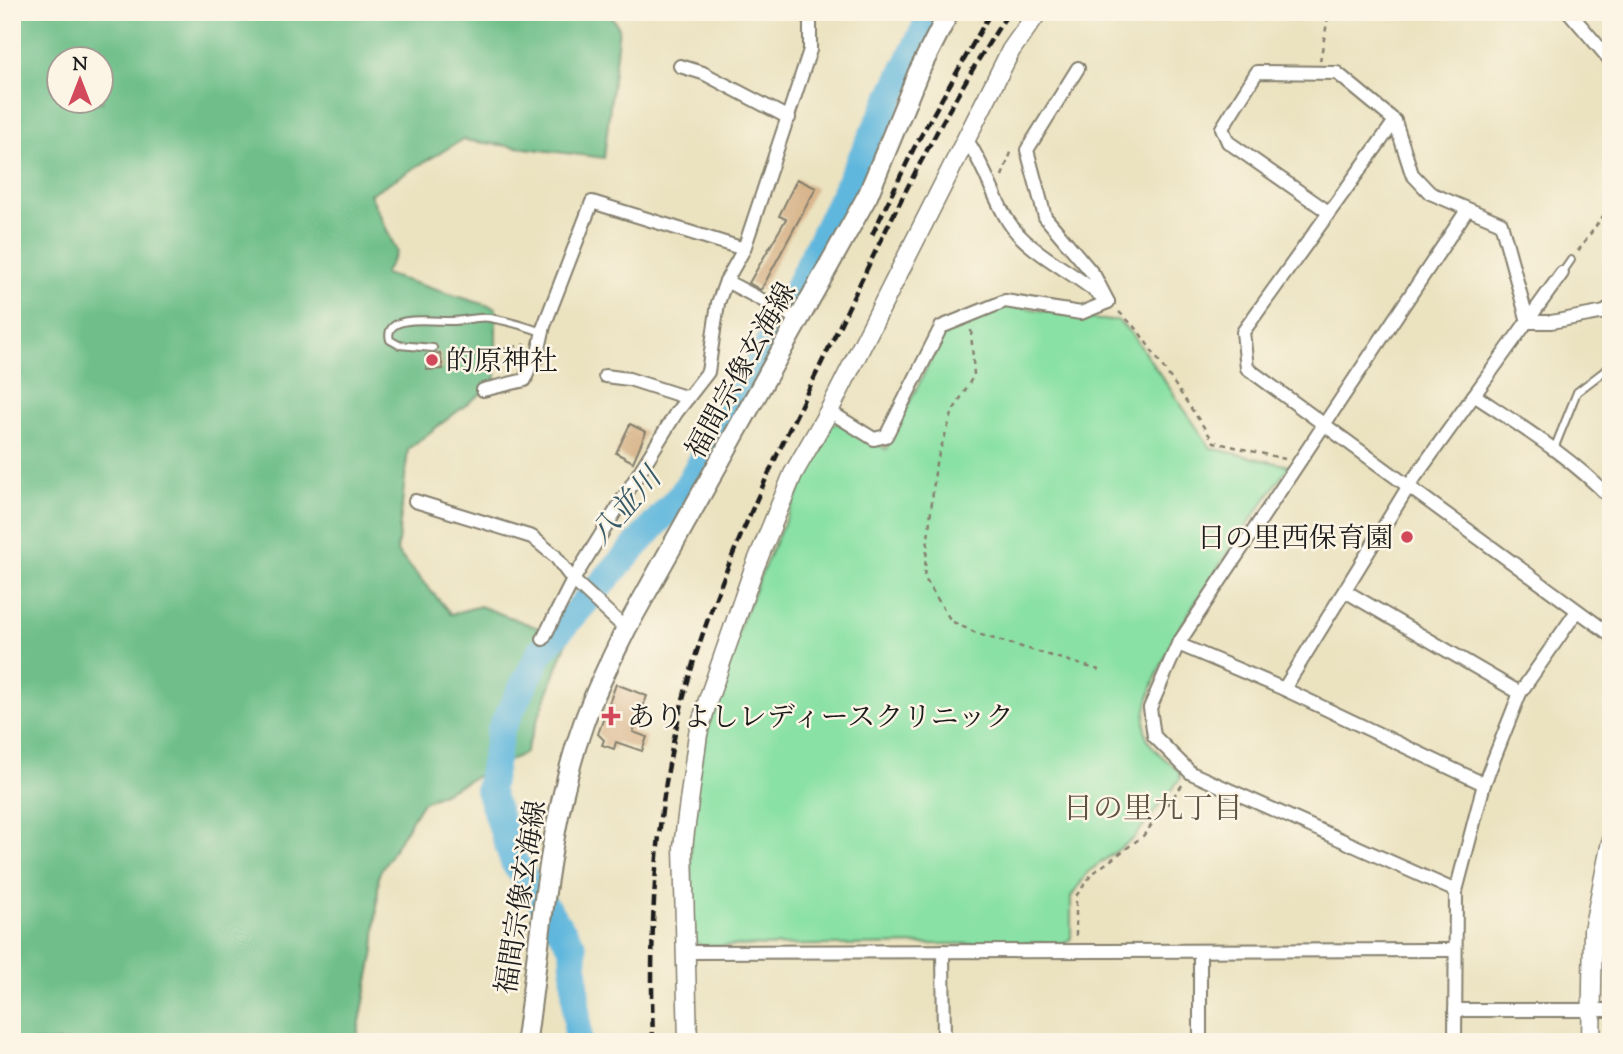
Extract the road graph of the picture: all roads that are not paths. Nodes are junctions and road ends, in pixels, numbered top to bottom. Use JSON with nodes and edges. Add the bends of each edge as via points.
{"nodes":[{"id":1,"x":810,"y":12,"type":"edge"},
{"id":2,"x":950,"y":12,"type":"edge"},
{"id":3,"x":1038,"y":12,"type":"edge"},
{"id":4,"x":1569,"y":12,"type":"edge"},
{"id":5,"x":1611,"y":61,"type":"edge"},
{"id":6,"x":680,"y":66,"type":"dead end"},
{"id":7,"x":1078,"y":68,"type":"dead end"},
{"id":8,"x":789,"y":118,"type":"junction"},
{"id":9,"x":1395,"y":121,"type":"junction"},
{"id":10,"x":966,"y":138,"type":"junction"},
{"id":11,"x":1467,"y":210,"type":"junction"},
{"id":12,"x":1327,"y":211,"type":"junction"},
{"id":13,"x":744,"y":249,"type":"junction"},
{"id":14,"x":1571,"y":260,"type":"road end"},
{"id":15,"x":1562,"y":273,"type":"joint"},
{"id":16,"x":726,"y":281,"type":"junction"},
{"id":17,"x":1108,"y":302,"type":"junction"},
{"id":18,"x":1611,"y":307,"type":"edge"},
{"id":19,"x":795,"y":317,"type":"junction"},
{"id":20,"x":1528,"y":322,"type":"junction"},
{"id":21,"x":542,"y":337,"type":"junction"},
{"id":22,"x":433,"y":348,"type":"dead end"},
{"id":23,"x":1611,"y":366,"type":"edge"},
{"id":24,"x":604,"y":376,"type":"dead end"},
{"id":25,"x":483,"y":390,"type":"dead end"},
{"id":26,"x":1474,"y":395,"type":"junction"},
{"id":27,"x":688,"y":398,"type":"junction"},
{"id":28,"x":829,"y":411,"type":"junction"},
{"id":29,"x":1325,"y":425,"type":"junction"},
{"id":30,"x":1554,"y":449,"type":"junction"},
{"id":31,"x":1410,"y":484,"type":"junction"},
{"id":32,"x":1611,"y":499,"type":"edge"},
{"id":33,"x":415,"y":501,"type":"dead end"},
{"id":34,"x":573,"y":580,"type":"junction"},
{"id":35,"x":1345,"y":592,"type":"junction"},
{"id":36,"x":1577,"y":611,"type":"junction"},
{"id":37,"x":626,"y":629,"type":"junction"},
{"id":38,"x":1611,"y":635,"type":"edge"},
{"id":39,"x":543,"y":639,"type":"dead end"},
{"id":40,"x":1178,"y":644,"type":"junction"},
{"id":41,"x":1284,"y":689,"type":"junction"},
{"id":42,"x":1520,"y":693,"type":"junction"},
{"id":43,"x":1484,"y":783,"type":"junction"},
{"id":44,"x":1611,"y":842,"type":"edge"},
{"id":45,"x":1456,"y":891,"type":"junction"},
{"id":46,"x":1455,"y":950,"type":"junction"},
{"id":47,"x":943,"y":951,"type":"junction"},
{"id":48,"x":1200,"y":951,"type":"junction"},
{"id":49,"x":687,"y":952,"type":"junction"},
{"id":50,"x":1455,"y":1010,"type":"junction"},
{"id":51,"x":1591,"y":1010,"type":"junction"},
{"id":52,"x":1611,"y":1010,"type":"edge"},
{"id":53,"x":526,"y":1042,"type":"edge"},
{"id":54,"x":688,"y":1042,"type":"edge"},
{"id":55,"x":944,"y":1042,"type":"edge"},
{"id":56,"x":1200,"y":1042,"type":"edge"},
{"id":57,"x":1455,"y":1042,"type":"edge"},
{"id":58,"x":1591,"y":1042,"type":"edge"}],
"edges":[{"from":1,"to":8,"type":"street","via":[[810,50]]},
{"from":2,"to":19,"type":"main road","name":"福間宗像玄海線","via":[[918,74],[869,195]]},
{"from":3,"to":10,"type":"street","via":[[1011,50]]},
{"from":4,"to":5,"type":"street"},
{"from":6,"to":8,"type":"street","via":[[703,73]]},
{"from":7,"to":17,"type":"street","via":[[1027,150],[1045,217],[1094,275]]},
{"from":8,"to":13,"type":"street"},
{"from":9,"to":11,"type":"street","via":[[1412,174],[1430,193]]},
{"from":9,"to":12,"type":"street"},
{"from":9,"to":12,"type":"street","via":[[1337,73],[1257,72],[1222,128],[1228,142]]},
{"from":10,"to":17,"type":"street","via":[[1009,223]]},
{"from":10,"to":28,"type":"street"},
{"from":11,"to":20,"type":"street","via":[[1501,223]]},
{"from":11,"to":29,"type":"street"},
{"from":12,"to":29,"type":"street","via":[[1243,332],[1247,368]]},
{"from":13,"to":16,"type":"street"},
{"from":13,"to":21,"type":"street","via":[[592,202]]},
{"from":14,"to":15,"type":"lane"},
{"from":15,"to":20,"type":"street"},
{"from":16,"to":19,"type":"street"},
{"from":16,"to":27,"type":"street","via":[[718,303],[708,372]]},
{"from":17,"to":28,"type":"street","via":[[1081,313],[1005,301],[942,327],[886,436],[874,439]]},
{"from":18,"to":20,"type":"street","via":[[1551,322]]},
{"from":19,"to":37,"type":"main road","name":"福間宗像玄海線"},
{"from":20,"to":26,"type":"street"},
{"from":21,"to":22,"type":"lane","via":[[477,317],[407,321],[388,335],[400,345]]},
{"from":21,"to":25,"type":"street","via":[[525,380]]},
{"from":23,"to":30,"type":"lane","via":[[1577,392]]},
{"from":24,"to":27,"type":"street"},
{"from":26,"to":30,"type":"street"},
{"from":26,"to":31,"type":"street"},
{"from":27,"to":34,"type":"street"},
{"from":28,"to":49,"type":"street","via":[[793,474],[753,571],[698,734],[683,847]]},
{"from":29,"to":31,"type":"street"},
{"from":29,"to":40,"type":"street"},
{"from":30,"to":32,"type":"street"},
{"from":31,"to":35,"type":"street"},
{"from":31,"to":36,"type":"street"},
{"from":33,"to":34,"type":"street","via":[[532,537],[555,556]]},
{"from":34,"to":37,"type":"street"},
{"from":34,"to":39,"type":"street"},
{"from":35,"to":41,"type":"street"},
{"from":35,"to":42,"type":"street"},
{"from":36,"to":38,"type":"street"},
{"from":36,"to":42,"type":"street"},
{"from":37,"to":53,"type":"main road","name":"福間宗像玄海線","via":[[599,684],[571,768],[554,848]]},
{"from":40,"to":41,"type":"street"},
{"from":40,"to":45,"type":"street","via":[[1150,708],[1154,736],[1191,773]]},
{"from":41,"to":43,"type":"street"},
{"from":42,"to":43,"type":"street"},
{"from":43,"to":45,"type":"street"},
{"from":44,"to":51,"type":"street","via":[[1593,930]]},
{"from":45,"to":46,"type":"street"},
{"from":46,"to":48,"type":"street"},
{"from":46,"to":50,"type":"street"},
{"from":47,"to":48,"type":"street"},
{"from":47,"to":49,"type":"street"},
{"from":47,"to":55,"type":"street"},
{"from":48,"to":56,"type":"street"},
{"from":49,"to":54,"type":"street"},
{"from":50,"to":51,"type":"street"},
{"from":50,"to":57,"type":"street"},
{"from":51,"to":52,"type":"street"},
{"from":51,"to":58,"type":"street"}]}
